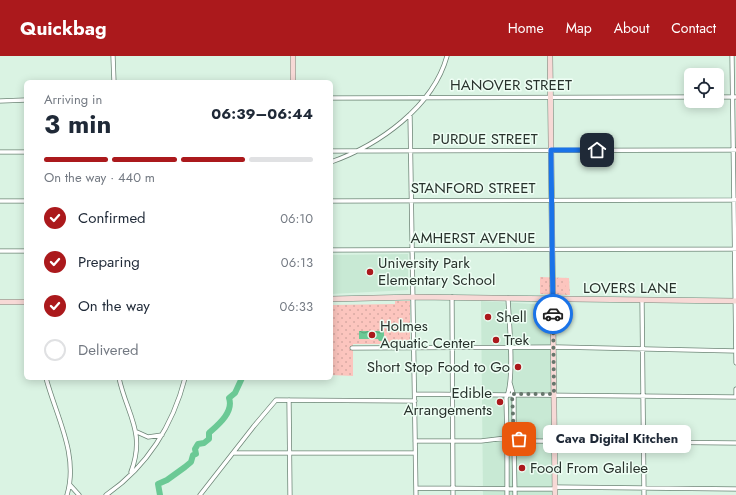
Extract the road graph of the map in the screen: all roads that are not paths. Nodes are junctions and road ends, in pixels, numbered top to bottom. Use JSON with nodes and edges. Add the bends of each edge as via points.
{"nodes":[{"id":1,"x":113,"y":56,"type":"edge"},
{"id":2,"x":293,"y":56,"type":"edge"},
{"id":3,"x":447,"y":56,"type":"edge"},
{"id":4,"x":550,"y":56,"type":"edge"},
{"id":5,"x":732,"y":56,"type":"edge"},
{"id":6,"x":114,"y":80,"type":"edge"},
{"id":7,"x":293,"y":80,"type":"edge"},
{"id":8,"x":550,"y":97,"type":"junction"},
{"id":9,"x":684,"y":97,"type":"edge"},
{"id":10,"x":734,"y":97,"type":"edge"},
{"id":11,"x":333,"y":98,"type":"edge"},
{"id":12,"x":426,"y":98,"type":"junction"},
{"id":13,"x":24,"y":100,"type":"edge"},
{"id":14,"x":0,"y":101,"type":"edge"},
{"id":15,"x":410,"y":114,"type":"junction"},
{"id":16,"x":551,"y":150,"type":"junction"},
{"id":17,"x":735,"y":150,"type":"edge"},
{"id":18,"x":333,"y":151,"type":"edge"},
{"id":19,"x":356,"y":151,"type":"junction"},
{"id":20,"x":410,"y":151,"type":"junction"},
{"id":21,"x":0,"y":152,"type":"edge"},
{"id":22,"x":24,"y":152,"type":"edge"},
{"id":23,"x":333,"y":161,"type":"edge"},
{"id":24,"x":411,"y":200,"type":"junction"},
{"id":25,"x":552,"y":200,"type":"junction"},
{"id":26,"x":735,"y":200,"type":"edge"},
{"id":27,"x":0,"y":201,"type":"edge"},
{"id":28,"x":24,"y":201,"type":"edge"},
{"id":29,"x":333,"y":201,"type":"edge"},
{"id":30,"x":735,"y":249,"type":"edge"},
{"id":31,"x":333,"y":250,"type":"edge"},
{"id":32,"x":411,"y":250,"type":"junction"},
{"id":33,"x":552,"y":250,"type":"junction"},
{"id":34,"x":0,"y":251,"type":"edge"},
{"id":35,"x":24,"y":251,"type":"edge"},
{"id":36,"x":413,"y":297,"type":"junction"},
{"id":37,"x":452,"y":297,"type":"junction"},
{"id":38,"x":508,"y":298,"type":"junction"},
{"id":39,"x":333,"y":299,"type":"edge"},
{"id":40,"x":553,"y":300,"type":"junction"},
{"id":41,"x":642,"y":300,"type":"junction"},
{"id":42,"x":735,"y":301,"type":"edge"},
{"id":43,"x":0,"y":302,"type":"edge"},
{"id":44,"x":24,"y":302,"type":"edge"},
{"id":45,"x":452,"y":347,"type":"junction"},
{"id":46,"x":509,"y":347,"type":"junction"},
{"id":47,"x":352,"y":348,"type":"dead end"},
{"id":48,"x":414,"y":348,"type":"junction"},
{"id":49,"x":554,"y":348,"type":"junction"},
{"id":50,"x":642,"y":349,"type":"junction"},
{"id":51,"x":736,"y":351,"type":"edge"},
{"id":52,"x":736,"y":363,"type":"edge"},
{"id":53,"x":47,"y":380,"type":"edge"},
{"id":54,"x":120,"y":380,"type":"edge"},
{"id":55,"x":184,"y":380,"type":"edge"},
{"id":56,"x":736,"y":389,"type":"edge"},
{"id":57,"x":415,"y":394,"type":"junction"},
{"id":58,"x":452,"y":394,"type":"junction"},
{"id":59,"x":510,"y":394,"type":"junction"},
{"id":60,"x":554,"y":394,"type":"junction"},
{"id":61,"x":643,"y":396,"type":"junction"},
{"id":62,"x":736,"y":396,"type":"edge"},
{"id":63,"x":289,"y":400,"type":"junction"},
{"id":64,"x":415,"y":401,"type":"junction"},
{"id":65,"x":137,"y":432,"type":"junction"},
{"id":66,"x":162,"y":435,"type":"junction"},
{"id":67,"x":506,"y":437,"type":"junction"},
{"id":68,"x":515,"y":437,"type":"junction"},
{"id":69,"x":497,"y":440,"type":"junction"},
{"id":70,"x":415,"y":441,"type":"junction"},
{"id":71,"x":453,"y":441,"type":"junction"},
{"id":72,"x":524,"y":441,"type":"junction"},
{"id":73,"x":555,"y":441,"type":"junction"},
{"id":74,"x":643,"y":442,"type":"junction"},
{"id":75,"x":736,"y":443,"type":"edge"},
{"id":76,"x":506,"y":444,"type":"junction"},
{"id":77,"x":515,"y":444,"type":"junction"},
{"id":78,"x":233,"y":453,"type":"junction"},
{"id":79,"x":290,"y":453,"type":"junction"},
{"id":80,"x":415,"y":453,"type":"junction"},
{"id":81,"x":130,"y":475,"type":"junction"},
{"id":82,"x":70,"y":485,"type":"junction"},
{"id":83,"x":416,"y":488,"type":"junction"},
{"id":84,"x":453,"y":488,"type":"junction"},
{"id":85,"x":507,"y":488,"type":"junction"},
{"id":86,"x":555,"y":488,"type":"junction"},
{"id":87,"x":644,"y":488,"type":"junction"},
{"id":88,"x":515,"y":489,"type":"junction"},
{"id":89,"x":736,"y":489,"type":"edge"},
{"id":90,"x":67,"y":495,"type":"edge"},
{"id":91,"x":79,"y":495,"type":"edge"},
{"id":92,"x":106,"y":495,"type":"edge"},
{"id":93,"x":200,"y":495,"type":"edge"},
{"id":94,"x":290,"y":495,"type":"edge"},
{"id":95,"x":416,"y":495,"type":"edge"},
{"id":96,"x":453,"y":495,"type":"edge"},
{"id":97,"x":507,"y":495,"type":"edge"},
{"id":98,"x":515,"y":495,"type":"edge"},
{"id":99,"x":555,"y":495,"type":"edge"},
{"id":100,"x":644,"y":495,"type":"edge"}],
"edges":[{"from":1,"to":6,"type":"street"},
{"from":2,"to":7,"type":"street"},
{"from":3,"to":12,"type":"street","via":[[438,79]]},
{"from":4,"to":8,"type":"street"},
{"from":5,"to":10,"type":"street"},
{"from":8,"to":9,"type":"street","name":"HANOVER STREET"},
{"from":8,"to":12,"type":"street","name":"HANOVER STREET"},
{"from":8,"to":16,"type":"street"},
{"from":10,"to":17,"type":"street"},
{"from":11,"to":12,"type":"street","name":"HANOVER STREET"},
{"from":12,"to":15,"type":"street"},
{"from":13,"to":14,"type":"street"},
{"from":15,"to":19,"type":"street"},
{"from":15,"to":20,"type":"street"},
{"from":16,"to":17,"type":"street","name":"PURDUE STREET"},
{"from":16,"to":20,"type":"street","name":"PURDUE STREET"},
{"from":16,"to":25,"type":"street"},
{"from":17,"to":26,"type":"street"},
{"from":18,"to":19,"type":"street","name":"PURDUE STREET"},
{"from":19,"to":20,"type":"street","name":"PURDUE STREET"},
{"from":19,"to":23,"type":"street"},
{"from":20,"to":24,"type":"street"},
{"from":21,"to":22,"type":"street"},
{"from":24,"to":25,"type":"street","name":"STANFORD STREET"},
{"from":24,"to":29,"type":"street","name":"STANFORD STREET"},
{"from":24,"to":32,"type":"street"},
{"from":25,"to":26,"type":"street","name":"STANFORD STREET"},
{"from":25,"to":33,"type":"street"},
{"from":26,"to":30,"type":"street"},
{"from":27,"to":28,"type":"street"},
{"from":30,"to":33,"type":"street","name":"AMHERST AVENUE"},
{"from":30,"to":42,"type":"street"},
{"from":31,"to":32,"type":"street","name":"AMHERST AVENUE"},
{"from":32,"to":33,"type":"street","name":"AMHERST AVENUE"},
{"from":32,"to":36,"type":"street"},
{"from":33,"to":40,"type":"street"},
{"from":34,"to":35,"type":"street"},
{"from":36,"to":37,"type":"street","name":"LOVERS LANE"},
{"from":36,"to":39,"type":"street","name":"LOVERS LANE"},
{"from":36,"to":48,"type":"street"},
{"from":37,"to":38,"type":"street","name":"LOVERS LANE"},
{"from":37,"to":45,"type":"street"},
{"from":38,"to":40,"type":"street","name":"LOVERS LANE"},
{"from":38,"to":46,"type":"street"},
{"from":40,"to":41,"type":"street","name":"LOVERS LANE"},
{"from":40,"to":49,"type":"street"},
{"from":41,"to":42,"type":"street","name":"LOVERS LANE"},
{"from":41,"to":50,"type":"street"},
{"from":42,"to":51,"type":"street"},
{"from":43,"to":44,"type":"street"},
{"from":45,"to":46,"type":"street"},
{"from":45,"to":48,"type":"street"},
{"from":45,"to":58,"type":"street"},
{"from":46,"to":49,"type":"street"},
{"from":46,"to":59,"type":"street"},
{"from":47,"to":48,"type":"street"},
{"from":48,"to":57,"type":"street"},
{"from":49,"to":50,"type":"street"},
{"from":49,"to":60,"type":"street"},
{"from":50,"to":51,"type":"street"},
{"from":50,"to":61,"type":"street"},
{"from":51,"to":52,"type":"street"},
{"from":53,"to":82,"type":"street","via":[[64,434],[69,459]]},
{"from":54,"to":65,"type":"street"},
{"from":55,"to":66,"type":"street","via":[[178,404]]},
{"from":56,"to":62,"type":"street"},
{"from":57,"to":58,"type":"street"},
{"from":57,"to":64,"type":"street"},
{"from":58,"to":59,"type":"street"},
{"from":58,"to":71,"type":"street"},
{"from":59,"to":60,"type":"street"},
{"from":59,"to":67,"type":"street","via":[[506,398]]},
{"from":59,"to":68,"type":"street"},
{"from":60,"to":61,"type":"street"},
{"from":60,"to":73,"type":"street"},
{"from":61,"to":62,"type":"street"},
{"from":61,"to":74,"type":"street"},
{"from":63,"to":64,"type":"street"},
{"from":63,"to":78,"type":"street","via":[[274,401]]},
{"from":63,"to":79,"type":"street"},
{"from":64,"to":70,"type":"street"},
{"from":65,"to":66,"type":"street","via":[[148,437]]},
{"from":65,"to":81,"type":"street","via":[[136,456]]},
{"from":66,"to":81,"type":"street"},
{"from":67,"to":68,"type":"street"},
{"from":67,"to":69,"type":"street"},
{"from":67,"to":76,"type":"street"},
{"from":68,"to":72,"type":"street"},
{"from":68,"to":77,"type":"street"},
{"from":69,"to":71,"type":"street"},
{"from":69,"to":76,"type":"street"},
{"from":70,"to":71,"type":"street"},
{"from":70,"to":80,"type":"street"},
{"from":71,"to":84,"type":"street"},
{"from":72,"to":73,"type":"street"},
{"from":72,"to":77,"type":"street"},
{"from":73,"to":74,"type":"street"},
{"from":73,"to":86,"type":"street"},
{"from":74,"to":75,"type":"street"},
{"from":74,"to":87,"type":"street"},
{"from":76,"to":77,"type":"street"},
{"from":76,"to":85,"type":"street"},
{"from":77,"to":88,"type":"street"},
{"from":78,"to":79,"type":"street"},
{"from":78,"to":93,"type":"street"},
{"from":79,"to":80,"type":"street"},
{"from":79,"to":94,"type":"street"},
{"from":80,"to":83,"type":"street"},
{"from":81,"to":92,"type":"street"},
{"from":82,"to":90,"type":"street"},
{"from":82,"to":91,"type":"street"},
{"from":83,"to":84,"type":"street"},
{"from":83,"to":95,"type":"street"},
{"from":84,"to":85,"type":"street"},
{"from":84,"to":96,"type":"street"},
{"from":85,"to":88,"type":"street"},
{"from":85,"to":97,"type":"street"},
{"from":86,"to":87,"type":"street"},
{"from":86,"to":88,"type":"street"},
{"from":86,"to":99,"type":"street"},
{"from":87,"to":89,"type":"street"},
{"from":87,"to":100,"type":"street"},
{"from":88,"to":98,"type":"street"}]}
